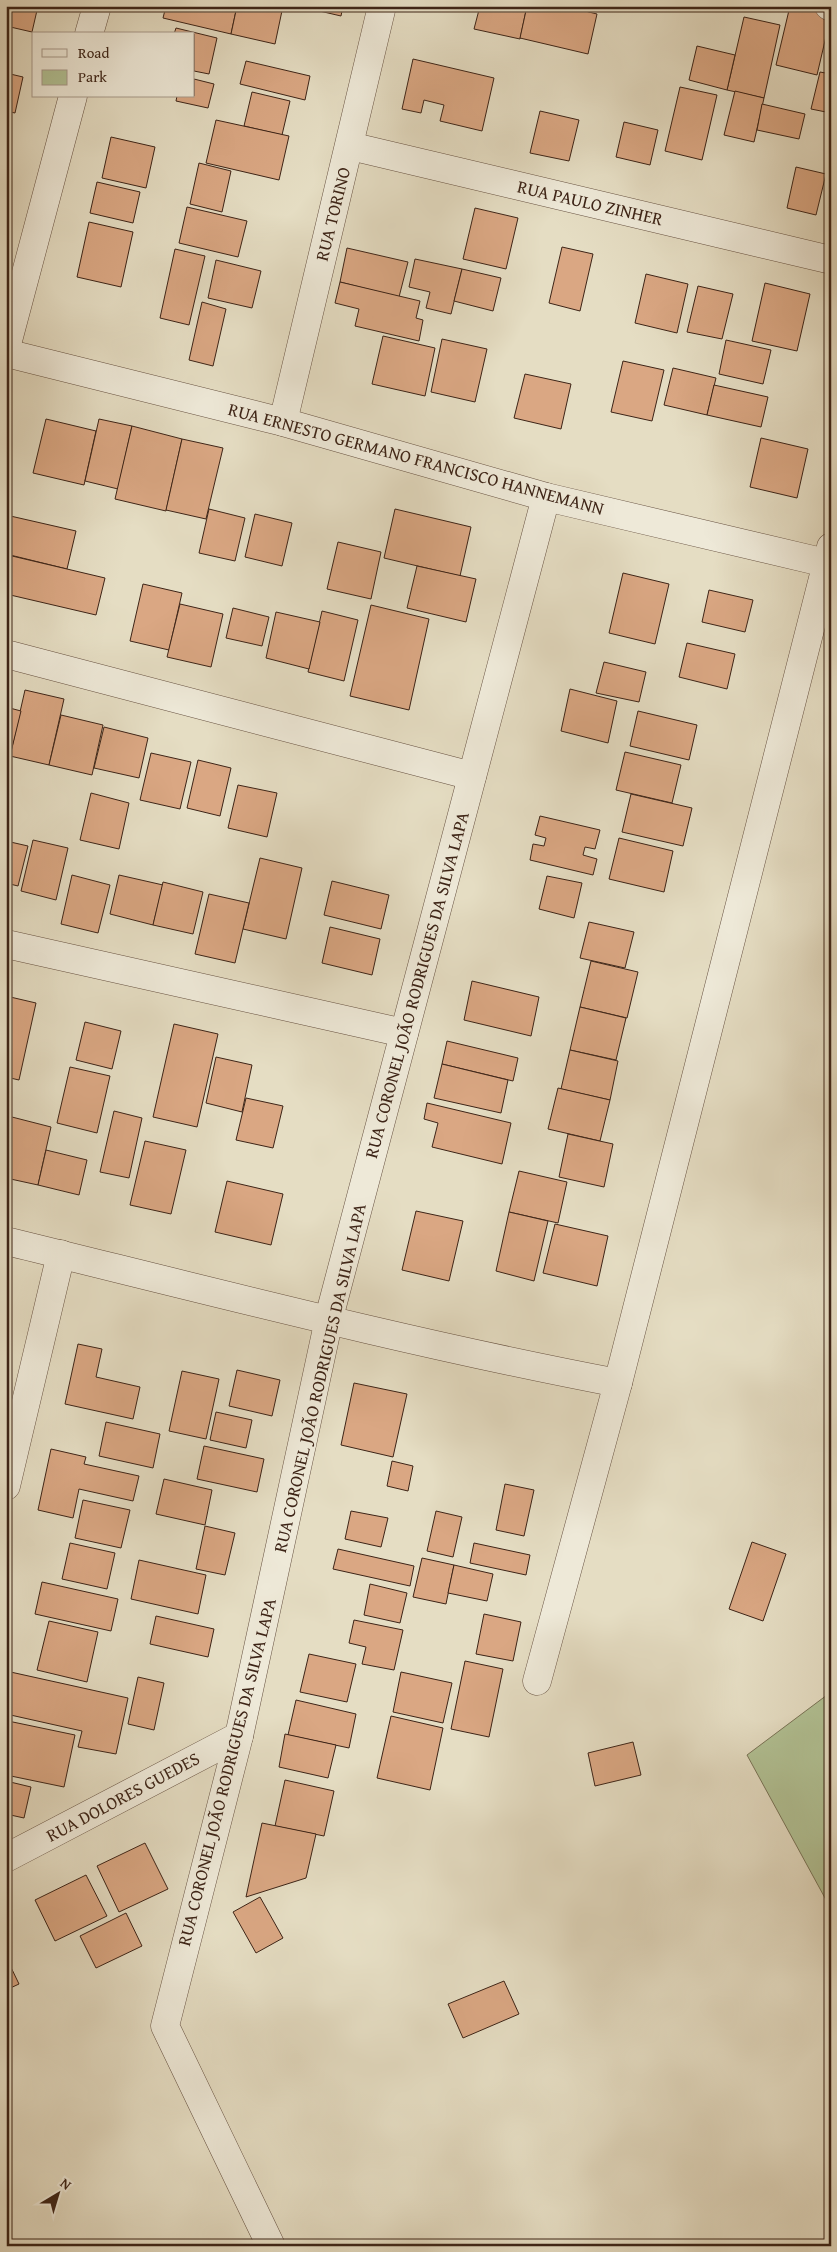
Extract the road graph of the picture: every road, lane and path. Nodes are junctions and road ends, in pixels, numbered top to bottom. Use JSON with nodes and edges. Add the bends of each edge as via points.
{"nodes":[{"id":1,"x":97,"y":6,"type":"edge"},
{"id":2,"x":382,"y":6,"type":"edge"},
{"id":3,"x":90,"y":32,"type":"edge"},
{"id":4,"x":72,"y":98,"type":"edge"},
{"id":5,"x":350,"y":146,"type":"junction"},
{"id":6,"x":831,"y":260,"type":"edge"},
{"id":7,"x":6,"y":348,"type":"edge"},
{"id":8,"x":6,"y":353,"type":"edge"},
{"id":9,"x":283,"y":422,"type":"junction"},
{"id":10,"x":546,"y":496,"type":"junction"},
{"id":11,"x":829,"y":555,"type":"edge"},
{"id":12,"x":6,"y":654,"type":"edge"},
{"id":13,"x":472,"y":776,"type":"junction"},
{"id":14,"x":6,"y":944,"type":"edge"},
{"id":15,"x":404,"y":1033,"type":"junction"},
{"id":16,"x":6,"y":1241,"type":"edge"},
{"id":17,"x":61,"y":1254,"type":"junction"},
{"id":18,"x":330,"y":1320,"type":"junction"},
{"id":19,"x":618,"y":1383,"type":"junction"},
{"id":20,"x":6,"y":1486,"type":"edge"},
{"id":21,"x":537,"y":1681,"type":"dead end"},
{"id":22,"x":239,"y":1736,"type":"junction"},
{"id":23,"x":6,"y":1858,"type":"edge"},
{"id":24,"x":271,"y":2246,"type":"edge"}],
"edges":[{"from":1,"to":3,"type":"street"},
{"from":2,"to":5,"type":"street","name":"RUA TORINO"},
{"from":4,"to":7,"type":"street"},
{"from":5,"to":6,"type":"street","name":"RUA PAULO ZINHER"},
{"from":5,"to":9,"type":"street","name":"RUA TORINO"},
{"from":8,"to":9,"type":"street","name":"RUA ERNESTO GERMANO FRANCISCO HANNEMANN"},
{"from":9,"to":10,"type":"street","name":"RUA ERNESTO GERMANO FRANCISCO HANNEMANN"},
{"from":10,"to":11,"type":"street","name":"RUA ERNESTO GERMANO FRANCISCO HANNEMANN"},
{"from":10,"to":13,"type":"street","name":"RUA CORONEL JOÃO RODRIGUES DA SILVA LAPA"},
{"from":11,"to":19,"type":"street"},
{"from":12,"to":13,"type":"street"},
{"from":13,"to":15,"type":"street","name":"RUA CORONEL JOÃO RODRIGUES DA SILVA LAPA"},
{"from":14,"to":15,"type":"street"},
{"from":15,"to":18,"type":"street","name":"RUA CORONEL JOÃO RODRIGUES DA SILVA LAPA"},
{"from":16,"to":17,"type":"street"},
{"from":17,"to":18,"type":"street"},
{"from":17,"to":20,"type":"street"},
{"from":18,"to":19,"type":"street"},
{"from":18,"to":22,"type":"street","name":"RUA CORONEL JOÃO RODRIGUES DA SILVA LAPA"},
{"from":19,"to":21,"type":"street"},
{"from":22,"to":23,"type":"street","name":"RUA DOLORES GUEDES"},
{"from":22,"to":24,"type":"street","name":"RUA CORONEL JOÃO RODRIGUES DA SILVA LAPA","via":[[165,2026]]}]}
